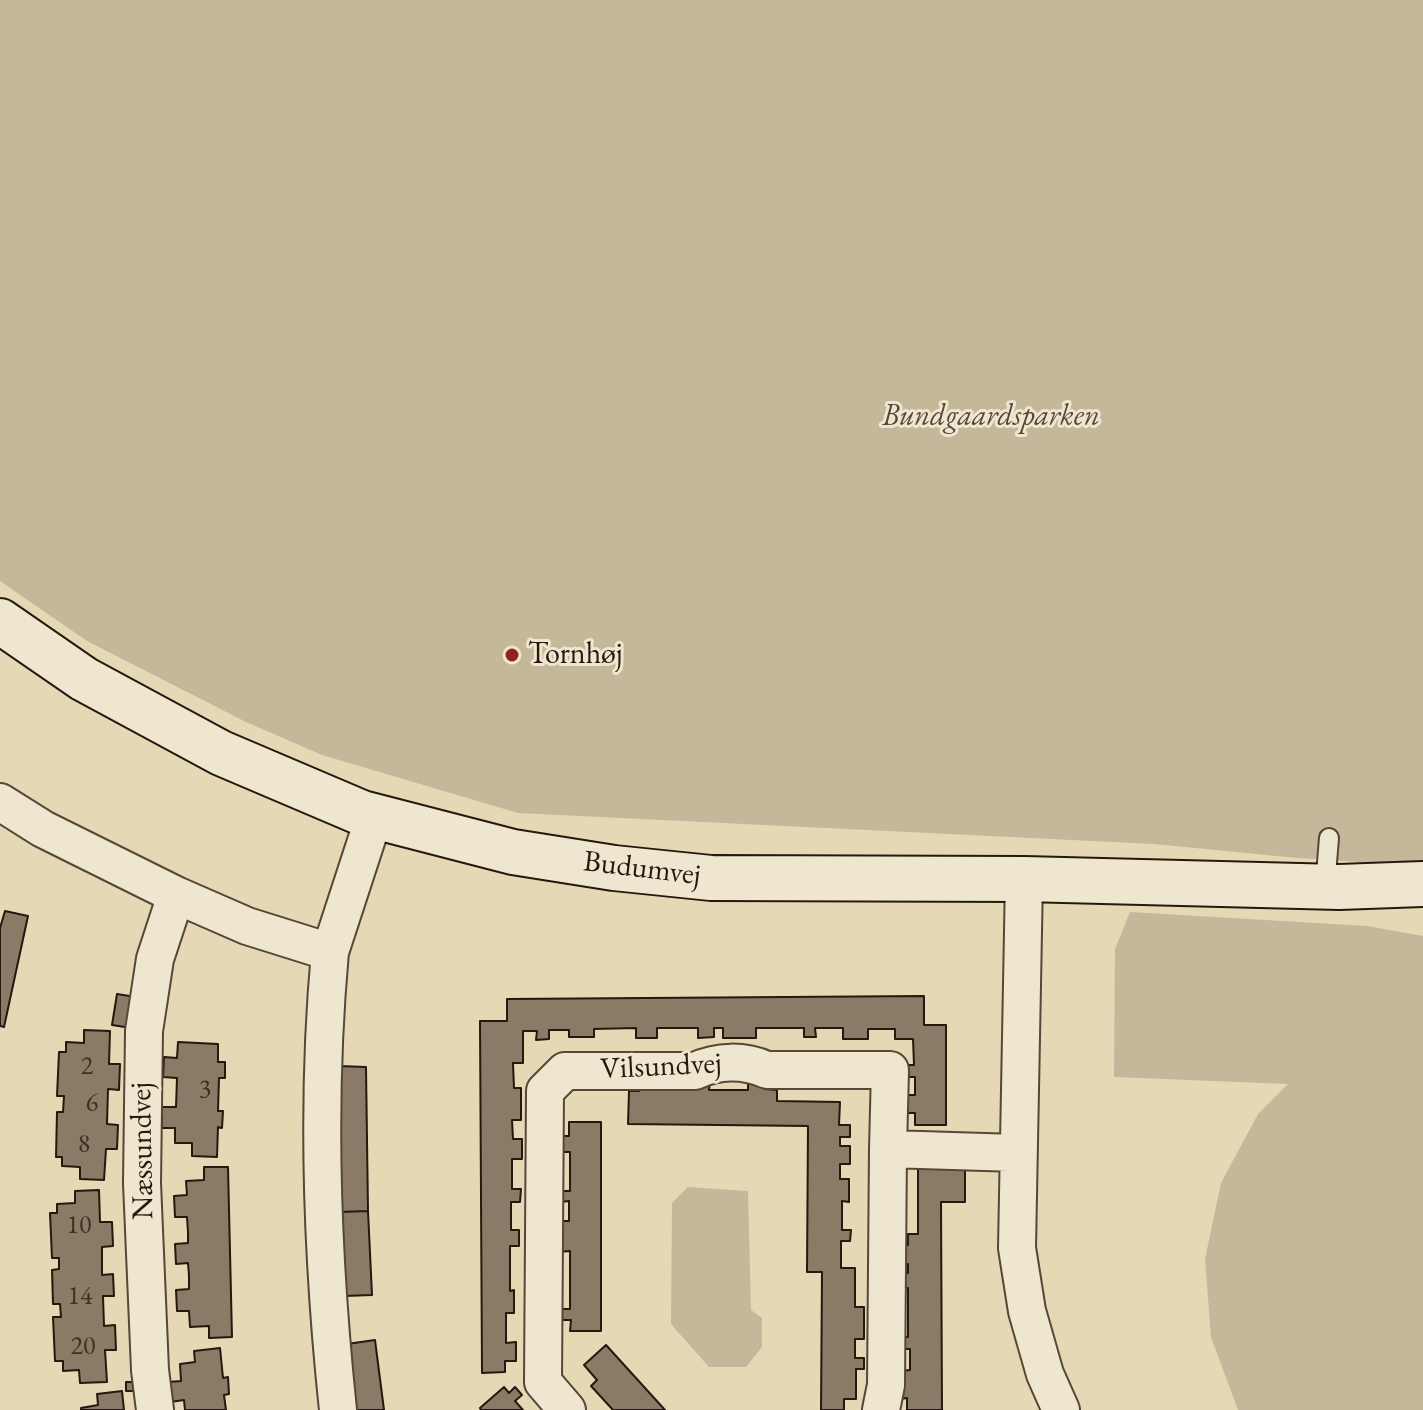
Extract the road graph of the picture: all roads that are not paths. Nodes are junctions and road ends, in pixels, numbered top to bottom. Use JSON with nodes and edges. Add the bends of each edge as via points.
{"nodes":[{"id":1,"x":0,"y":621,"type":"edge"},
{"id":2,"x":0,"y":802,"type":"edge"},
{"id":3,"x":374,"y":817,"type":"junction"},
{"id":4,"x":1329,"y":838,"type":"dead end"},
{"id":5,"x":1024,"y":879,"type":"junction"},
{"id":6,"x":1423,"y":884,"type":"edge"},
{"id":7,"x":1332,"y":887,"type":"junction"},
{"id":8,"x":176,"y":895,"type":"junction"},
{"id":9,"x":1423,"y":905,"type":"edge"},
{"id":10,"x":330,"y":952,"type":"junction"},
{"id":11,"x":888,"y":1149,"type":"junction"},
{"id":12,"x":1017,"y":1153,"type":"junction"},
{"id":13,"x":155,"y":1410,"type":"edge"},
{"id":14,"x":338,"y":1410,"type":"edge"},
{"id":15,"x":567,"y":1410,"type":"edge"},
{"id":16,"x":881,"y":1410,"type":"edge"},
{"id":17,"x":1061,"y":1410,"type":"edge"}],
"edges":[{"from":1,"to":3,"type":"street","name":"Budumvej","via":[[84,679],[221,753]]},
{"from":2,"to":8,"type":"street"},
{"from":3,"to":5,"type":"street","name":"Budumvej","via":[[513,852],[711,878]]},
{"from":3,"to":10,"type":"street"},
{"from":4,"to":7,"type":"lane"},
{"from":5,"to":7,"type":"street","name":"Budumvej"},
{"from":5,"to":12,"type":"street"},
{"from":6,"to":7,"type":"street","name":"Budumvej"},
{"from":7,"to":9,"type":"street","name":"Budumvej"},
{"from":8,"to":10,"type":"street","via":[[247,926]]},
{"from":8,"to":13,"type":"street","name":"Næssundvej","via":[[155,959],[144,1031],[142,1183]]},
{"from":10,"to":14,"type":"street","via":[[323,1022],[323,1161]]},
{"from":11,"to":12,"type":"street"},
{"from":11,"to":15,"type":"street","name":"Vilsundvej","via":[[890,1070],[767,1070],[753,1064],[712,1063],[695,1071],[565,1071],[545,1091],[543,1382]]},
{"from":11,"to":16,"type":"street","name":"Vilsundvej","via":[[886,1385]]},
{"from":12,"to":17,"type":"street","via":[[1017,1248],[1027,1311]]}]}
